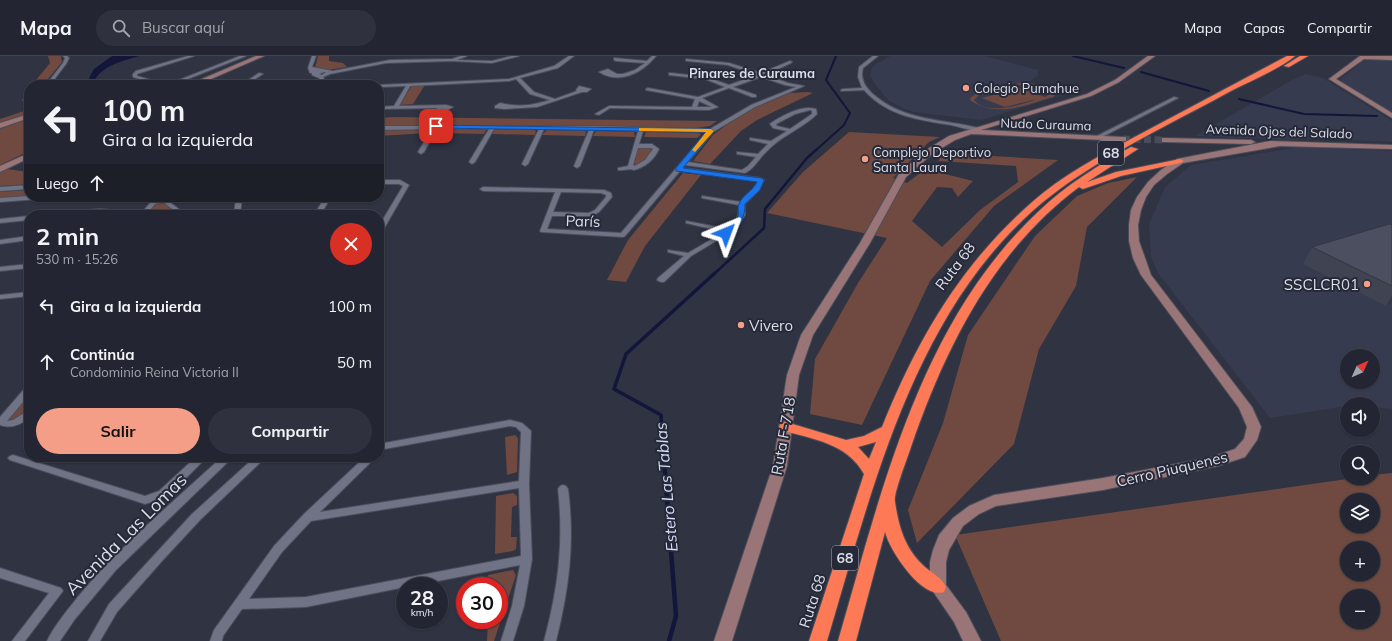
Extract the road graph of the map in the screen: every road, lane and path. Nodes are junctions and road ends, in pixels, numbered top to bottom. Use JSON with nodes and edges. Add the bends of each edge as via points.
{"nodes":[{"id":1,"x":65,"y":56,"type":"edge"},
{"id":2,"x":192,"y":56,"type":"edge"},
{"id":3,"x":244,"y":56,"type":"edge"},
{"id":4,"x":261,"y":56,"type":"edge"},
{"id":5,"x":314,"y":56,"type":"edge"},
{"id":6,"x":404,"y":56,"type":"edge"},
{"id":7,"x":465,"y":56,"type":"edge"},
{"id":8,"x":517,"y":56,"type":"edge"},
{"id":9,"x":572,"y":56,"type":"edge"},
{"id":10,"x":654,"y":56,"type":"edge"},
{"id":11,"x":876,"y":56,"type":"edge"},
{"id":12,"x":1152,"y":56,"type":"edge"},
{"id":13,"x":1292,"y":56,"type":"edge"},
{"id":14,"x":1305,"y":56,"type":"edge"},
{"id":15,"x":1363,"y":57,"type":"edge"},
{"id":16,"x":1392,"y":58,"type":"edge"},
{"id":17,"x":446,"y":60,"type":"junction"},
{"id":18,"x":452,"y":60,"type":"junction"},
{"id":19,"x":632,"y":60,"type":"dead end"},
{"id":20,"x":687,"y":60,"type":"dead end"},
{"id":21,"x":386,"y":62,"type":"junction"},
{"id":22,"x":649,"y":62,"type":"junction"},
{"id":23,"x":790,"y":62,"type":"dead end"},
{"id":24,"x":442,"y":67,"type":"dead end"},
{"id":25,"x":310,"y":68,"type":"junction"},
{"id":26,"x":322,"y":71,"type":"junction"},
{"id":27,"x":329,"y":73,"type":"junction"},
{"id":28,"x":261,"y":74,"type":"dead end"},
{"id":29,"x":315,"y":74,"type":"junction"},
{"id":30,"x":671,"y":74,"type":"dead end"},
{"id":31,"x":615,"y":75,"type":"dead end"},
{"id":32,"x":761,"y":75,"type":"junction"},
{"id":33,"x":516,"y":78,"type":"junction"},
{"id":34,"x":52,"y":80,"type":"edge"},
{"id":35,"x":146,"y":80,"type":"edge"},
{"id":36,"x":186,"y":80,"type":"edge"},
{"id":37,"x":203,"y":80,"type":"edge"},
{"id":38,"x":251,"y":80,"type":"edge"},
{"id":39,"x":323,"y":80,"type":"edge"},
{"id":40,"x":326,"y":80,"type":"edge"},
{"id":41,"x":409,"y":84,"type":"junction"},
{"id":42,"x":787,"y":84,"type":"junction"},
{"id":43,"x":384,"y":86,"type":"edge"},
{"id":44,"x":730,"y":86,"type":"junction"},
{"id":45,"x":648,"y":89,"type":"dead end"},
{"id":46,"x":793,"y":89,"type":"junction"},
{"id":47,"x":865,"y":89,"type":"junction"},
{"id":48,"x":843,"y":90,"type":"dead end"},
{"id":49,"x":581,"y":91,"type":"dead end"},
{"id":50,"x":754,"y":96,"type":"dead end"},
{"id":51,"x":698,"y":98,"type":"junction"},
{"id":52,"x":1176,"y":98,"type":"dead end"},
{"id":53,"x":552,"y":101,"type":"junction"},
{"id":54,"x":396,"y":107,"type":"junction"},
{"id":55,"x":440,"y":107,"type":"dead end"},
{"id":56,"x":508,"y":107,"type":"dead end"},
{"id":57,"x":384,"y":108,"type":"edge"},
{"id":58,"x":694,"y":108,"type":"junction"},
{"id":59,"x":597,"y":114,"type":"dead end"},
{"id":60,"x":792,"y":114,"type":"junction"},
{"id":61,"x":1392,"y":116,"type":"edge"},
{"id":62,"x":24,"y":118,"type":"edge"},
{"id":63,"x":809,"y":119,"type":"junction"},
{"id":64,"x":0,"y":126,"type":"edge"},
{"id":65,"x":436,"y":126,"type":"junction"},
{"id":66,"x":492,"y":127,"type":"junction"},
{"id":67,"x":384,"y":128,"type":"edge"},
{"id":68,"x":542,"y":128,"type":"junction"},
{"id":69,"x":592,"y":128,"type":"junction"},
{"id":70,"x":641,"y":129,"type":"junction"},
{"id":71,"x":972,"y":130,"type":"junction"},
{"id":72,"x":711,"y":131,"type":"junction"},
{"id":73,"x":792,"y":132,"type":"junction"},
{"id":74,"x":1096,"y":138,"type":"junction"},
{"id":75,"x":752,"y":139,"type":"dead end"},
{"id":76,"x":1123,"y":139,"type":"tunnel mouth"},
{"id":77,"x":1165,"y":140,"type":"tunnel mouth"},
{"id":78,"x":772,"y":143,"type":"junction"},
{"id":79,"x":1281,"y":143,"type":"junction"},
{"id":80,"x":636,"y":146,"type":"junction"},
{"id":81,"x":1392,"y":146,"type":"edge"},
{"id":82,"x":422,"y":152,"type":"dead end"},
{"id":83,"x":739,"y":153,"type":"dead end"},
{"id":84,"x":759,"y":156,"type":"junction"},
{"id":85,"x":24,"y":157,"type":"edge"},
{"id":86,"x":1180,"y":161,"type":"junction"},
{"id":87,"x":472,"y":162,"type":"dead end"},
{"id":88,"x":684,"y":163,"type":"junction"},
{"id":89,"x":524,"y":164,"type":"dead end"},
{"id":90,"x":577,"y":166,"type":"dead end"},
{"id":91,"x":634,"y":167,"type":"junction"},
{"id":92,"x":0,"y":169,"type":"edge"},
{"id":93,"x":620,"y":169,"type":"dead end"},
{"id":94,"x":649,"y":169,"type":"dead end"},
{"id":95,"x":678,"y":169,"type":"junction"},
{"id":96,"x":384,"y":182,"type":"edge"},
{"id":97,"x":24,"y":187,"type":"edge"},
{"id":98,"x":0,"y":189,"type":"edge"},
{"id":99,"x":483,"y":189,"type":"dead end"},
{"id":100,"x":559,"y":190,"type":"junction"},
{"id":101,"x":1064,"y":195,"type":"junction"},
{"id":102,"x":704,"y":197,"type":"dead end"},
{"id":103,"x":24,"y":198,"type":"edge"},
{"id":104,"x":0,"y":200,"type":"edge"},
{"id":105,"x":157,"y":202,"type":"edge"},
{"id":106,"x":167,"y":202,"type":"edge"},
{"id":107,"x":742,"y":204,"type":"junction"},
{"id":108,"x":147,"y":210,"type":"edge"},
{"id":109,"x":177,"y":210,"type":"edge"},
{"id":110,"x":549,"y":214,"type":"junction"},
{"id":111,"x":24,"y":219,"type":"edge"},
{"id":112,"x":0,"y":221,"type":"edge"},
{"id":113,"x":688,"y":222,"type":"dead end"},
{"id":114,"x":384,"y":223,"type":"edge"},
{"id":115,"x":730,"y":230,"type":"junction"},
{"id":116,"x":24,"y":239,"type":"edge"},
{"id":117,"x":0,"y":242,"type":"edge"},
{"id":118,"x":670,"y":251,"type":"dead end"},
{"id":119,"x":689,"y":255,"type":"junction"},
{"id":120,"x":24,"y":267,"type":"edge"},
{"id":121,"x":0,"y":269,"type":"edge"},
{"id":122,"x":661,"y":280,"type":"dead end"},
{"id":123,"x":24,"y":295,"type":"edge"},
{"id":124,"x":0,"y":297,"type":"edge"},
{"id":125,"x":24,"y":395,"type":"edge"},
{"id":126,"x":24,"y":417,"type":"edge"},
{"id":127,"x":786,"y":427,"type":"junction"},
{"id":128,"x":889,"y":429,"type":"junction"},
{"id":129,"x":847,"y":445,"type":"junction"},
{"id":130,"x":384,"y":447,"type":"edge"},
{"id":131,"x":13,"y":458,"type":"dead end"},
{"id":132,"x":24,"y":462,"type":"edge"},
{"id":133,"x":26,"y":462,"type":"edge"},
{"id":134,"x":197,"y":462,"type":"edge"},
{"id":135,"x":223,"y":462,"type":"edge"},
{"id":136,"x":255,"y":462,"type":"edge"},
{"id":137,"x":366,"y":462,"type":"edge"},
{"id":138,"x":871,"y":474,"type":"junction"},
{"id":139,"x":524,"y":484,"type":"junction"},
{"id":140,"x":562,"y":489,"type":"dead end"},
{"id":141,"x":888,"y":502,"type":"junction"},
{"id":142,"x":308,"y":517,"type":"junction"},
{"id":143,"x":527,"y":559,"type":"junction"},
{"id":144,"x":0,"y":573,"type":"edge"},
{"id":145,"x":938,"y":587,"type":"junction"},
{"id":146,"x":239,"y":604,"type":"junction"},
{"id":147,"x":18,"y":641,"type":"edge"},
{"id":148,"x":53,"y":641,"type":"edge"},
{"id":149,"x":94,"y":641,"type":"edge"},
{"id":150,"x":216,"y":641,"type":"edge"},
{"id":151,"x":507,"y":641,"type":"edge"},
{"id":152,"x":550,"y":641,"type":"edge"},
{"id":153,"x":723,"y":641,"type":"edge"},
{"id":154,"x":818,"y":641,"type":"edge"},
{"id":155,"x":847,"y":641,"type":"edge"},
{"id":156,"x":972,"y":641,"type":"edge"}],
"edges":[{"from":1,"to":34,"type":"street","via":[[65,63]]},
{"from":2,"to":35,"type":"street","via":[[135,74],[135,77]]},
{"from":3,"to":36,"type":"street"},
{"from":4,"to":37,"type":"main road"},
{"from":5,"to":25,"type":"street"},
{"from":6,"to":21,"type":"street"},
{"from":7,"to":18,"type":"street"},
{"from":8,"to":18,"type":"street","via":[[492,62]]},
{"from":9,"to":33,"type":"street","via":[[556,66]]},
{"from":10,"to":22,"type":"street"},
{"from":11,"to":47,"type":"street","via":[[867,62],[860,72]]},
{"from":12,"to":71,"type":"main road","name":"Ruta F-718","via":[[1117,81],[1089,95]]},
{"from":13,"to":128,"type":"highway","name":"Ruta 68","number":"68","via":[[1100,159],[1054,189],[1017,219],[978,264],[936,325],[911,373]]},
{"from":14,"to":101,"type":"highway","number":"68","via":[[1114,160]]},
{"from":15,"to":16,"type":"main road"},
{"from":15,"to":61,"type":"main road","via":[[1332,78]]},
{"from":17,"to":18,"type":"street"},
{"from":17,"to":21,"type":"street"},
{"from":17,"to":24,"type":"street"},
{"from":19,"to":22,"type":"street"},
{"from":20,"to":32,"type":"street","via":[[728,64]]},
{"from":21,"to":27,"type":"street"},
{"from":22,"to":31,"type":"street","via":[[636,73],[628,76]]},
{"from":23,"to":32,"type":"street"},
{"from":25,"to":26,"type":"street"},
{"from":25,"to":29,"type":"street"},
{"from":26,"to":27,"type":"street"},
{"from":26,"to":29,"type":"street"},
{"from":27,"to":29,"type":"street"},
{"from":27,"to":40,"type":"street"},
{"from":28,"to":38,"type":"street"},
{"from":29,"to":39,"type":"street"},
{"from":30,"to":44,"type":"street","via":[[706,78]]},
{"from":32,"to":42,"type":"street"},
{"from":32,"to":44,"type":"street"},
{"from":33,"to":41,"type":"street","via":[[492,82]]},
{"from":33,"to":53,"type":"street","via":[[532,93]]},
{"from":41,"to":43,"type":"street"},
{"from":41,"to":54,"type":"street"},
{"from":42,"to":46,"type":"street"},
{"from":42,"to":46,"type":"street","via":[[802,86]]},
{"from":44,"to":50,"type":"street"},
{"from":44,"to":51,"type":"street"},
{"from":45,"to":51,"type":"street"},
{"from":46,"to":72,"type":"street","via":[[753,106]]},
{"from":47,"to":48,"type":"street"},
{"from":47,"to":71,"type":"street","name":"Nudo Curauma","via":[[883,106],[898,114]]},
{"from":49,"to":53,"type":"street"},
{"from":51,"to":58,"type":"street"},
{"from":51,"to":58,"type":"street","via":[[716,107]]},
{"from":52,"to":74,"type":"street"},
{"from":53,"to":56,"type":"street","via":[[530,108]]},
{"from":54,"to":55,"type":"street"},
{"from":54,"to":57,"type":"street"},
{"from":58,"to":59,"type":"street","via":[[609,107]]},
{"from":60,"to":63,"type":"street"},
{"from":60,"to":63,"type":"street","via":[[811,108],[815,114]]},
{"from":60,"to":73,"type":"street","via":[[773,124]]},
{"from":62,"to":64,"type":"main road"},
{"from":63,"to":73,"type":"street"},
{"from":65,"to":66,"type":"street"},
{"from":65,"to":67,"type":"street"},
{"from":65,"to":82,"type":"street"},
{"from":66,"to":68,"type":"street"},
{"from":66,"to":87,"type":"street"},
{"from":68,"to":69,"type":"street"},
{"from":68,"to":89,"type":"street"},
{"from":69,"to":70,"type":"street"},
{"from":69,"to":90,"type":"street"},
{"from":70,"to":72,"type":"street"},
{"from":70,"to":80,"type":"street"},
{"from":71,"to":74,"type":"main road","name":"Nudo Curauma"},
{"from":71,"to":127,"type":"main road","name":"Ruta F-718","via":[[937,146],[902,176],[865,243],[807,335],[793,375]]},
{"from":72,"to":88,"type":"street"},
{"from":73,"to":78,"type":"street"},
{"from":74,"to":76,"type":"main road","name":"Nudo Curauma"},
{"from":75,"to":78,"type":"street"},
{"from":77,"to":79,"type":"main road","name":"Avenida Ojos del Salado"},
{"from":78,"to":84,"type":"street"},
{"from":79,"to":81,"type":"main road","name":"Avenida Ojos del Salado"},
{"from":79,"to":86,"type":"main road","name":"Cerro Piuquenes"},
{"from":80,"to":91,"type":"street","via":[[630,165]]},
{"from":80,"to":91,"type":"street","via":[[652,146],[656,149],[646,160]]},
{"from":83,"to":84,"type":"street"},
{"from":84,"to":88,"type":"street","via":[[748,170],[743,172]]},
{"from":85,"to":92,"type":"main road"},
{"from":86,"to":101,"type":"highway","via":[[1107,177]]},
{"from":86,"to":145,"type":"main road","name":"Cerro Piuquenes","via":[[1158,176],[1140,197],[1133,224],[1135,247],[1151,282],[1245,407],[1254,426],[1250,440],[1240,453],[1213,462],[984,505],[958,522],[945,540],[938,562]]},
{"from":88,"to":95,"type":"street"},
{"from":91,"to":93,"type":"street"},
{"from":91,"to":94,"type":"street"},
{"from":95,"to":107,"type":"street","via":[[761,180],[758,189]]},
{"from":95,"to":110,"type":"street","name":"París","via":[[623,235],[543,231]]},
{"from":96,"to":114,"type":"street","via":[[400,182],[406,185]]},
{"from":97,"to":98,"type":"street"},
{"from":99,"to":100,"type":"street"},
{"from":100,"to":110,"type":"street"},
{"from":100,"to":110,"type":"street","via":[[602,191],[610,197],[590,215]]},
{"from":101,"to":141,"type":"highway","number":"68","via":[[1028,226],[1006,251],[954,330],[924,394]]},
{"from":102,"to":107,"type":"street"},
{"from":103,"to":104,"type":"street"},
{"from":105,"to":108,"type":"street"},
{"from":106,"to":109,"type":"street"},
{"from":107,"to":115,"type":"street","via":[[739,222]]},
{"from":111,"to":112,"type":"street"},
{"from":113,"to":115,"type":"street"},
{"from":115,"to":119,"type":"street"},
{"from":116,"to":117,"type":"street"},
{"from":118,"to":119,"type":"street"},
{"from":119,"to":122,"type":"street"},
{"from":120,"to":121,"type":"street"},
{"from":123,"to":124,"type":"street"},
{"from":125,"to":126,"type":"street","via":[[1,422],[15,423]]},
{"from":127,"to":129,"type":"highway"},
{"from":127,"to":153,"type":"main road","name":"Ruta F-718","via":[[780,466]]},
{"from":128,"to":129,"type":"highway","via":[[868,440]]},
{"from":128,"to":138,"type":"highway","name":"Ruta 68","number":"68"},
{"from":129,"to":138,"type":"highway","via":[[862,458]]},
{"from":130,"to":139,"type":"street","via":[[510,423],[519,425],[526,431]]},
{"from":131,"to":132,"type":"street"},
{"from":133,"to":134,"type":"street","via":[[145,500],[163,494]]},
{"from":135,"to":148,"type":"street","name":"Avenida Las Lomas","via":[[113,566],[75,608]]},
{"from":136,"to":149,"type":"street","via":[[196,517],[143,574],[113,608]]},
{"from":137,"to":142,"type":"street"},
{"from":138,"to":154,"type":"highway","name":"Ruta 68","number":"68"},
{"from":139,"to":142,"type":"street"},
{"from":139,"to":143,"type":"street"},
{"from":140,"to":152,"type":"street","via":[[566,513],[567,553],[560,606]]},
{"from":141,"to":145,"type":"highway","via":[[895,538],[902,552],[919,572]]},
{"from":141,"to":155,"type":"highway","number":"68"},
{"from":142,"to":146,"type":"street","via":[[278,549]]},
{"from":143,"to":146,"type":"street","via":[[306,602]]},
{"from":143,"to":151,"type":"street","via":[[518,606]]},
{"from":144,"to":147,"type":"street","via":[[57,591]]},
{"from":145,"to":156,"type":"main road","via":[[960,617]]},
{"from":146,"to":150,"type":"street"}]}
